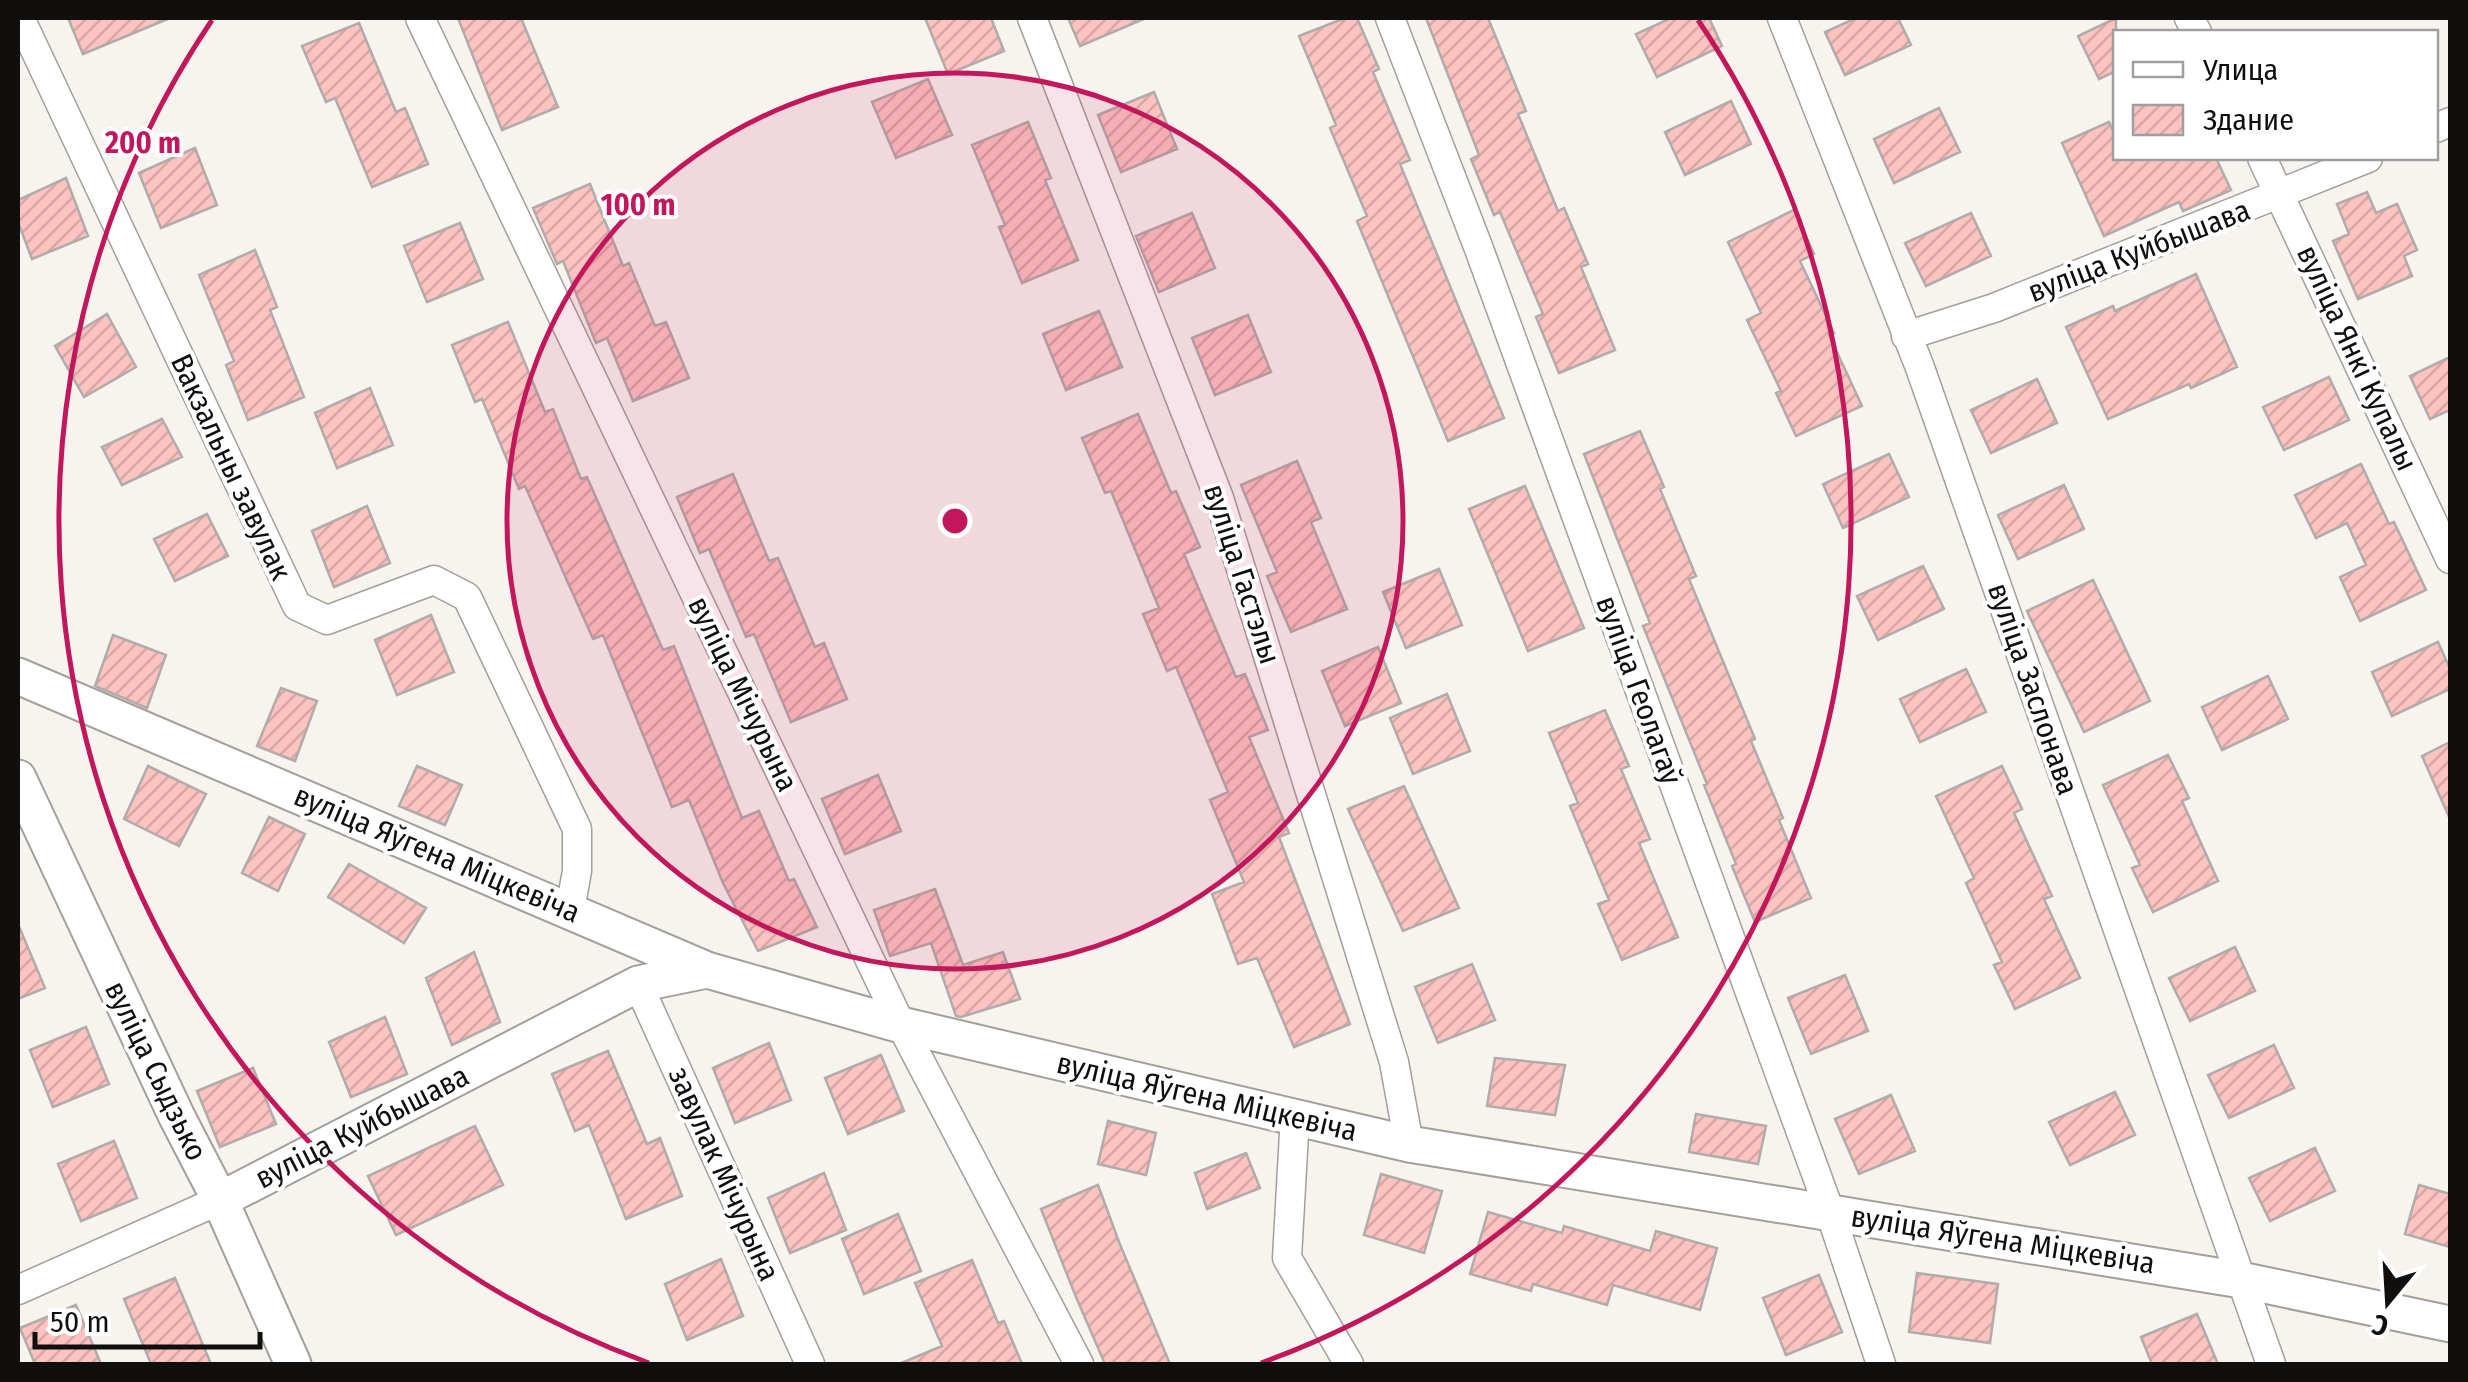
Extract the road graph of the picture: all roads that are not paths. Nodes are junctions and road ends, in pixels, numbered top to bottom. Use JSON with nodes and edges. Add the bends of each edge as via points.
{"nodes":[{"id":1,"x":20,"y":18,"type":"edge"},
{"id":2,"x":420,"y":18,"type":"edge"},
{"id":3,"x":1032,"y":18,"type":"edge"},
{"id":4,"x":1390,"y":18,"type":"edge"},
{"id":5,"x":1782,"y":18,"type":"edge"},
{"id":6,"x":2263,"y":160,"type":"edge"},
{"id":7,"x":2363,"y":160,"type":"edge"},
{"id":8,"x":2282,"y":195,"type":"junction"},
{"id":9,"x":1906,"y":336,"type":"junction"},
{"id":10,"x":2450,"y":559,"type":"edge"},
{"id":11,"x":18,"y":676,"type":"edge"},
{"id":12,"x":18,"y":778,"type":"edge"},
{"id":13,"x":570,"y":910,"type":"junction"},
{"id":14,"x":707,"y":970,"type":"junction"},
{"id":15,"x":638,"y":984,"type":"junction"},
{"id":16,"x":901,"y":1025,"type":"junction"},
{"id":17,"x":1295,"y":1115,"type":"junction"},
{"id":18,"x":1409,"y":1144,"type":"junction"},
{"id":19,"x":220,"y":1200,"type":"junction"},
{"id":20,"x":1830,"y":1212,"type":"junction"},
{"id":21,"x":2241,"y":1280,"type":"junction"},
{"id":22,"x":18,"y":1290,"type":"edge"},
{"id":23,"x":2450,"y":1324,"type":"edge"},
{"id":24,"x":293,"y":1364,"type":"edge"},
{"id":25,"x":810,"y":1364,"type":"edge"},
{"id":26,"x":1079,"y":1364,"type":"edge"},
{"id":27,"x":1349,"y":1364,"type":"edge"},
{"id":28,"x":1881,"y":1364,"type":"edge"},
{"id":29,"x":2271,"y":1364,"type":"edge"}],
"edges":[{"from":1,"to":13,"type":"street","name":"Вакзальны завулак","via":[[296,606],[327,620],[434,580],[467,597],[577,829]]},
{"from":2,"to":16,"type":"street","name":"вуліца Мічурына"},
{"from":3,"to":18,"type":"street","name":"вуліца Гастэлы","via":[[1219,498],[1394,1062]]},
{"from":4,"to":20,"type":"street","name":"вуліца Геолагаў"},
{"from":5,"to":9,"type":"street","name":"вуліца Заслонава"},
{"from":6,"to":8,"type":"street","name":"вуліца Янкі Купалы"},
{"from":7,"to":8,"type":"street","name":"вуліца Куйбышава"},
{"from":8,"to":9,"type":"street","name":"вуліца Куйбышава"},
{"from":8,"to":10,"type":"street","name":"вуліца Янкі Купалы"},
{"from":9,"to":21,"type":"street","name":"вуліца Заслонава"},
{"from":11,"to":13,"type":"street","name":"вуліца Яўгена Міцкевіча"},
{"from":12,"to":19,"type":"street","name":"вуліца Сыдзько"},
{"from":13,"to":14,"type":"street","name":"вуліца Яўгена Міцкевіча"},
{"from":14,"to":15,"type":"street","name":"вуліца Куйбышава"},
{"from":14,"to":16,"type":"street","name":"вуліца Яўгена Міцкевіча"},
{"from":15,"to":19,"type":"street","name":"вуліца Куйбышава"},
{"from":15,"to":25,"type":"street","name":"завулак Мічурына"},
{"from":16,"to":17,"type":"street","name":"вуліца Яўгена Міцкевіча"},
{"from":16,"to":26,"type":"street","name":"вуліца Мічурына"},
{"from":17,"to":18,"type":"street","name":"вуліца Яўгена Міцкевіча"},
{"from":17,"to":27,"type":"street","via":[[1287,1258]]},
{"from":18,"to":20,"type":"street","name":"вуліца Яўгена Міцкевіча"},
{"from":19,"to":22,"type":"street","name":"вуліца Куйбышава"},
{"from":19,"to":24,"type":"street","name":"вуліца Сыдзько"},
{"from":20,"to":21,"type":"street","name":"вуліца Яўгена Міцкевіча"},
{"from":20,"to":28,"type":"street","name":"вуліца Геолагаў"},
{"from":21,"to":23,"type":"street","name":"вуліца Яўгена Міцкевіча"},
{"from":21,"to":29,"type":"street","name":"вуліца Заслонава"}]}
